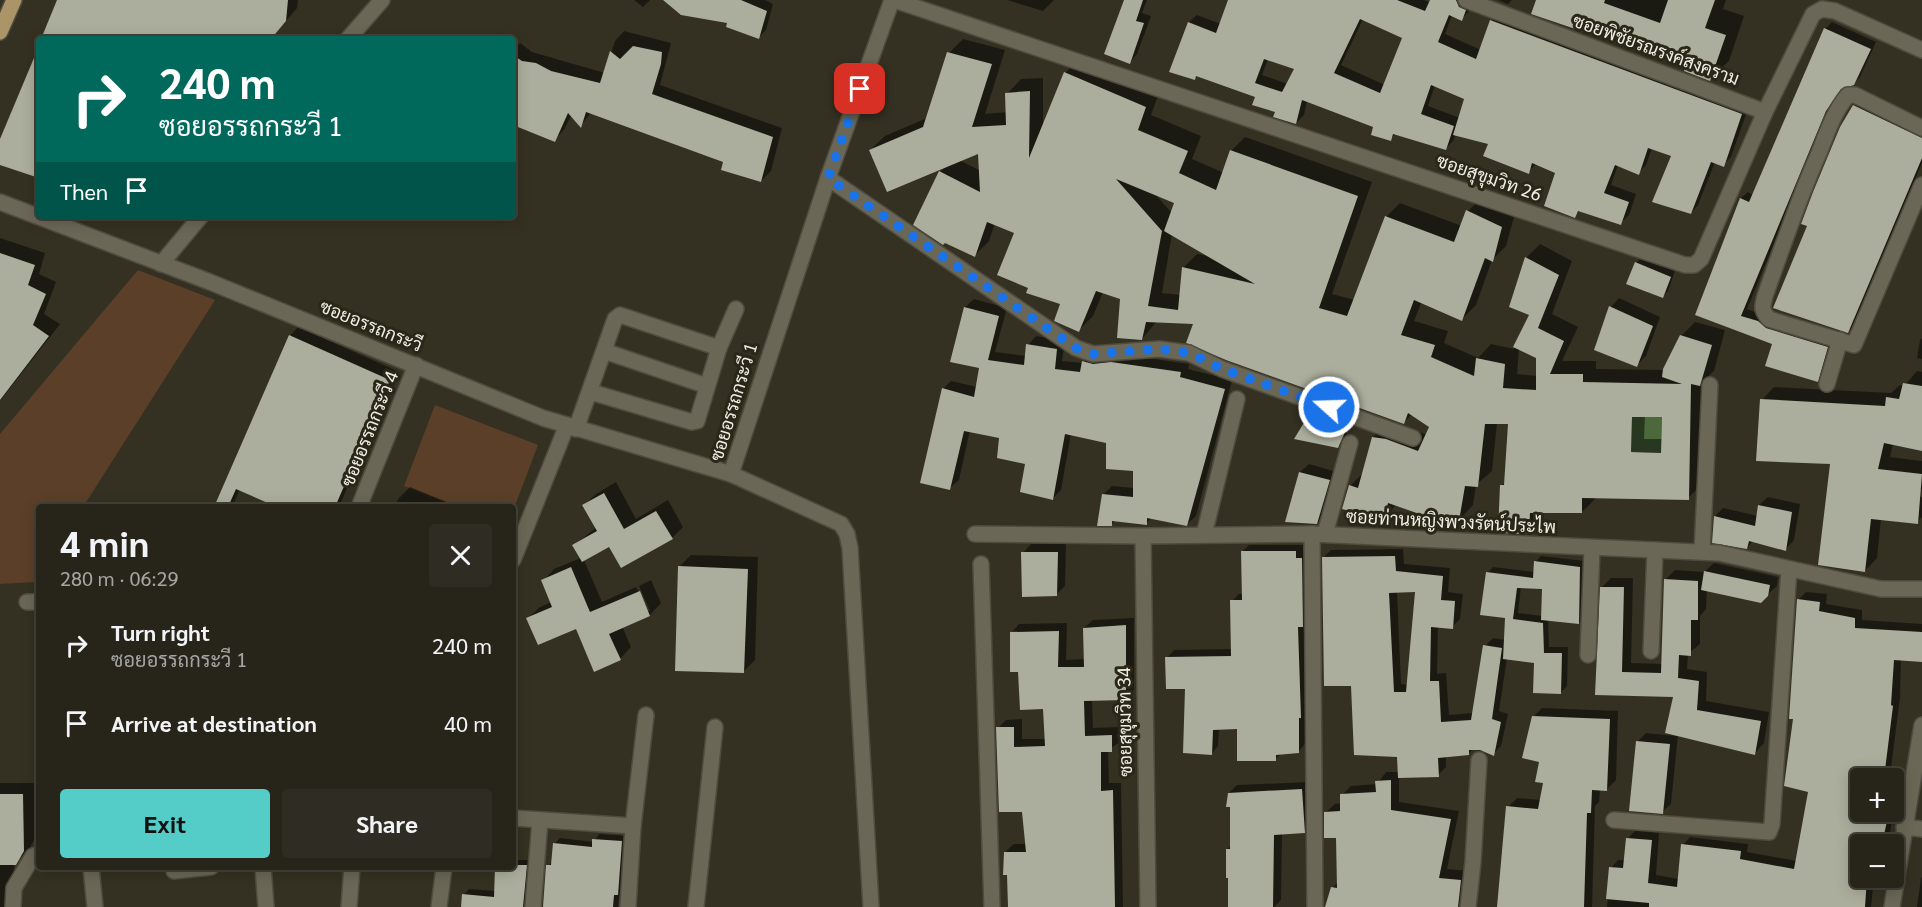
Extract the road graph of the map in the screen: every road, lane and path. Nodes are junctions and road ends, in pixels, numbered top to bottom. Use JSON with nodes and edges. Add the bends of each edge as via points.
{"nodes":[{"id":1,"x":14,"y":0,"type":"edge"},
{"id":2,"x":382,"y":0,"type":"edge"},
{"id":3,"x":893,"y":0,"type":"edge"},
{"id":4,"x":1466,"y":0,"type":"edge"},
{"id":5,"x":0,"y":32,"type":"edge"},
{"id":6,"x":351,"y":36,"type":"edge"},
{"id":7,"x":1922,"y":50,"type":"edge"},
{"id":8,"x":1765,"y":112,"type":"junction"},
{"id":9,"x":1922,"y":128,"type":"edge"},
{"id":10,"x":828,"y":178,"type":"junction"},
{"id":11,"x":1922,"y":185,"type":"edge"},
{"id":12,"x":0,"y":202,"type":"edge"},
{"id":13,"x":36,"y":216,"type":"edge"},
{"id":14,"x":44,"y":219,"type":"edge"},
{"id":15,"x":198,"y":219,"type":"edge"},
{"id":16,"x":161,"y":264,"type":"junction"},
{"id":17,"x":736,"y":309,"type":"dead end"},
{"id":18,"x":1840,"y":340,"type":"junction"},
{"id":19,"x":719,"y":348,"type":"junction"},
{"id":20,"x":604,"y":351,"type":"junction"},
{"id":21,"x":417,"y":365,"type":"junction"},
{"id":22,"x":1827,"y":384,"type":"dead end"},
{"id":23,"x":1710,"y":385,"type":"dead end"},
{"id":24,"x":707,"y":387,"type":"junction"},
{"id":25,"x":591,"y":392,"type":"junction"},
{"id":26,"x":1237,"y":399,"type":"dead end"},
{"id":27,"x":572,"y":427,"type":"junction"},
{"id":28,"x":1413,"y":438,"type":"dead end"},
{"id":29,"x":1350,"y":443,"type":"dead end"},
{"id":30,"x":731,"y":474,"type":"junction"},
{"id":31,"x":360,"y":504,"type":"edge"},
{"id":32,"x":975,"y":534,"type":"dead end"},
{"id":33,"x":1319,"y":534,"type":"junction"},
{"id":34,"x":1204,"y":535,"type":"junction"},
{"id":35,"x":1143,"y":536,"type":"junction"},
{"id":36,"x":1592,"y":548,"type":"junction"},
{"id":37,"x":1655,"y":550,"type":"junction"},
{"id":38,"x":1702,"y":552,"type":"junction"},
{"id":39,"x":516,"y":553,"type":"edge"},
{"id":40,"x":981,"y":564,"type":"dead end"},
{"id":41,"x":1789,"y":569,"type":"junction"},
{"id":42,"x":1922,"y":589,"type":"edge"},
{"id":43,"x":1651,"y":651,"type":"dead end"},
{"id":44,"x":1588,"y":655,"type":"dead end"},
{"id":45,"x":646,"y":716,"type":"dead end"},
{"id":46,"x":1922,"y":725,"type":"edge"},
{"id":47,"x":714,"y":727,"type":"dead end"},
{"id":48,"x":1479,"y":760,"type":"dead end"},
{"id":49,"x":516,"y":818,"type":"edge"},
{"id":50,"x":540,"y":820,"type":"junction"},
{"id":51,"x":1614,"y":820,"type":"dead end"},
{"id":52,"x":633,"y":826,"type":"junction"},
{"id":53,"x":1904,"y":827,"type":"junction"},
{"id":54,"x":1922,"y":829,"type":"edge"},
{"id":55,"x":36,"y":855,"type":"edge"},
{"id":56,"x":92,"y":870,"type":"edge"},
{"id":57,"x":183,"y":870,"type":"edge"},
{"id":58,"x":263,"y":870,"type":"edge"},
{"id":59,"x":352,"y":870,"type":"edge"},
{"id":60,"x":444,"y":870,"type":"edge"},
{"id":61,"x":174,"y":871,"type":"dead end"},
{"id":62,"x":13,"y":907,"type":"edge"},
{"id":63,"x":95,"y":907,"type":"edge"},
{"id":64,"x":266,"y":907,"type":"edge"},
{"id":65,"x":349,"y":907,"type":"edge"},
{"id":66,"x":439,"y":907,"type":"edge"},
{"id":67,"x":533,"y":907,"type":"edge"},
{"id":68,"x":628,"y":907,"type":"edge"},
{"id":69,"x":696,"y":907,"type":"edge"},
{"id":70,"x":871,"y":907,"type":"edge"},
{"id":71,"x":992,"y":907,"type":"edge"},
{"id":72,"x":1148,"y":907,"type":"edge"},
{"id":73,"x":1316,"y":907,"type":"edge"},
{"id":74,"x":1468,"y":907,"type":"edge"},
{"id":75,"x":1892,"y":907,"type":"edge"}],
"edges":[{"from":1,"to":5,"type":"main road"},
{"from":2,"to":6,"type":"street"},
{"from":3,"to":8,"type":"street","name":"ซอยสุขุมวิท 26","via":[[1685,265],[1694,265],[1701,259]]},
{"from":3,"to":10,"type":"street","name":"ซอยอรรถกระวี 1"},
{"from":4,"to":8,"type":"street","name":"ซอยพิชัยรณรงค์สงคราม"},
{"from":7,"to":8,"type":"street","name":"ซอยสุขุมวิท 26","via":[[1835,11],[1822,9],[1813,14],[1806,26]]},
{"from":9,"to":18,"type":"street","via":[[1861,97],[1848,95],[1833,119],[1799,200],[1761,308],[1769,319]]},
{"from":10,"to":28,"type":"street","via":[[1076,348],[1093,354],[1159,349],[1190,353],[1222,369]]},
{"from":10,"to":30,"type":"street","name":"ซอยอรรถกระวี 1"},
{"from":11,"to":18,"type":"street","via":[[1854,345]]},
{"from":12,"to":13,"type":"street","name":"ซอยอรรถกระวี"},
{"from":14,"to":16,"type":"street","name":"ซอยอรรถกระวี"},
{"from":15,"to":16,"type":"street"},
{"from":16,"to":21,"type":"street","name":"ซอยอรรถกระวี"},
{"from":17,"to":19,"type":"street"},
{"from":18,"to":22,"type":"street"},
{"from":19,"to":20,"type":"street","via":[[622,315],[615,319]]},
{"from":19,"to":24,"type":"street"},
{"from":20,"to":24,"type":"street"},
{"from":20,"to":25,"type":"street"},
{"from":21,"to":27,"type":"street","name":"ซอยอรรถกระวี"},
{"from":21,"to":31,"type":"street","name":"ซอยอรรถกระวี 4"},
{"from":23,"to":38,"type":"street"},
{"from":24,"to":25,"type":"street","via":[[700,416],[692,422]]},
{"from":25,"to":27,"type":"street"},
{"from":26,"to":34,"type":"street"},
{"from":27,"to":30,"type":"street","name":"ซอยอรรถกระวี"},
{"from":27,"to":39,"type":"street"},
{"from":29,"to":33,"type":"street"},
{"from":30,"to":70,"type":"street","name":"ซอยอรรถกระวี 1","via":[[841,524],[847,534]]},
{"from":32,"to":35,"type":"street","name":"ซอยท่านหญิงพวงรัตน์ประไพ"},
{"from":33,"to":34,"type":"street","name":"ซอยท่านหญิงพวงรัตน์ประไพ"},
{"from":33,"to":36,"type":"street","name":"ซอยท่านหญิงพวงรัตน์ประไพ"},
{"from":33,"to":73,"type":"street"},
{"from":34,"to":35,"type":"street","name":"ซอยท่านหญิงพวงรัตน์ประไพ"},
{"from":35,"to":72,"type":"street","name":"ซอยสุขุมวิท 34"},
{"from":36,"to":37,"type":"street","name":"ซอยท่านหญิงพวงรัตน์ประไพ"},
{"from":36,"to":44,"type":"street"},
{"from":37,"to":38,"type":"street","name":"ซอยท่านหญิงพวงรัตน์ประไพ"},
{"from":37,"to":43,"type":"street"},
{"from":38,"to":41,"type":"street","name":"ซอยท่านหญิงพวงรัตน์ประไพ"},
{"from":40,"to":71,"type":"street"},
{"from":41,"to":42,"type":"street","name":"ซอยท่านหญิงพวงรัตน์ประไพ","via":[[1881,589]]},
{"from":41,"to":51,"type":"street","via":[[1769,832]]},
{"from":45,"to":52,"type":"street"},
{"from":46,"to":53,"type":"street"},
{"from":47,"to":69,"type":"street"},
{"from":48,"to":74,"type":"street"},
{"from":49,"to":50,"type":"street"},
{"from":50,"to":52,"type":"street"},
{"from":50,"to":67,"type":"street"},
{"from":52,"to":68,"type":"street"},
{"from":53,"to":54,"type":"street"},
{"from":53,"to":75,"type":"street"},
{"from":55,"to":62,"type":"street","via":[[14,888]]},
{"from":56,"to":63,"type":"street"},
{"from":57,"to":61,"type":"street"},
{"from":58,"to":64,"type":"street"},
{"from":59,"to":65,"type":"street"},
{"from":60,"to":66,"type":"street"}]}
